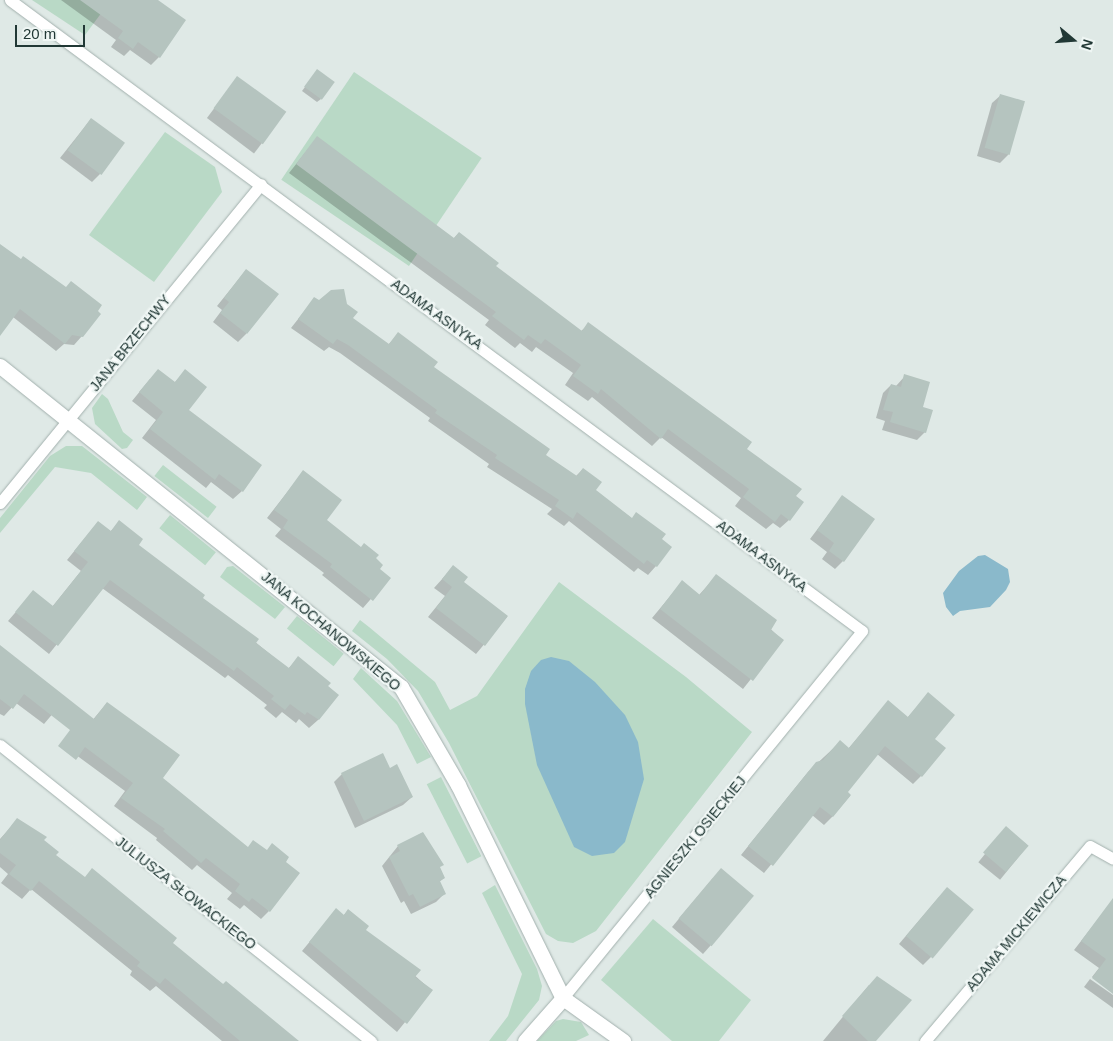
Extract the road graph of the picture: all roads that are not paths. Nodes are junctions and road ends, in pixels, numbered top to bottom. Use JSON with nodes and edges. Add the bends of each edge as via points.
{"nodes":[{"id":1,"x":10,"y":0,"type":"edge"},
{"id":2,"x":261,"y":184,"type":"junction"},
{"id":3,"x":0,"y":366,"type":"edge"},
{"id":4,"x":67,"y":419,"type":"junction"},
{"id":5,"x":0,"y":503,"type":"edge"},
{"id":6,"x":862,"y":631,"type":"joint"},
{"id":7,"x":0,"y":745,"type":"edge"},
{"id":8,"x":1113,"y":859,"type":"edge"},
{"id":9,"x":563,"y":998,"type":"junction"},
{"id":10,"x":371,"y":1041,"type":"edge"},
{"id":11,"x":525,"y":1041,"type":"edge"},
{"id":12,"x":623,"y":1041,"type":"edge"},
{"id":13,"x":925,"y":1041,"type":"edge"}],
"edges":[{"from":1,"to":2,"type":"lane","name":"ADAMA ASNYKA"},
{"from":2,"to":4,"type":"lane","name":"JANA BRZECHWY"},
{"from":2,"to":6,"type":"lane","name":"ADAMA ASNYKA"},
{"from":3,"to":4,"type":"street","name":"JANA KOCHANOWSKIEGO"},
{"from":4,"to":5,"type":"lane","name":"JANA BRZECHWY"},
{"from":4,"to":9,"type":"street","name":"JANA KOCHANOWSKIEGO","via":[[401,687],[458,785]]},
{"from":6,"to":9,"type":"lane","name":"AGNIESZKI OSIECKIEJ"},
{"from":7,"to":10,"type":"lane","name":"JULIUSZA SŁOWACKIEGO"},
{"from":8,"to":13,"type":"lane","name":"ADAMA MICKIEWICZA","via":[[1090,846]]},
{"from":9,"to":11,"type":"street","name":"AGNIESZKI OSIECKIEJ"},
{"from":9,"to":12,"type":"street","name":"JANA KOCHANOWSKIEGO"}]}
